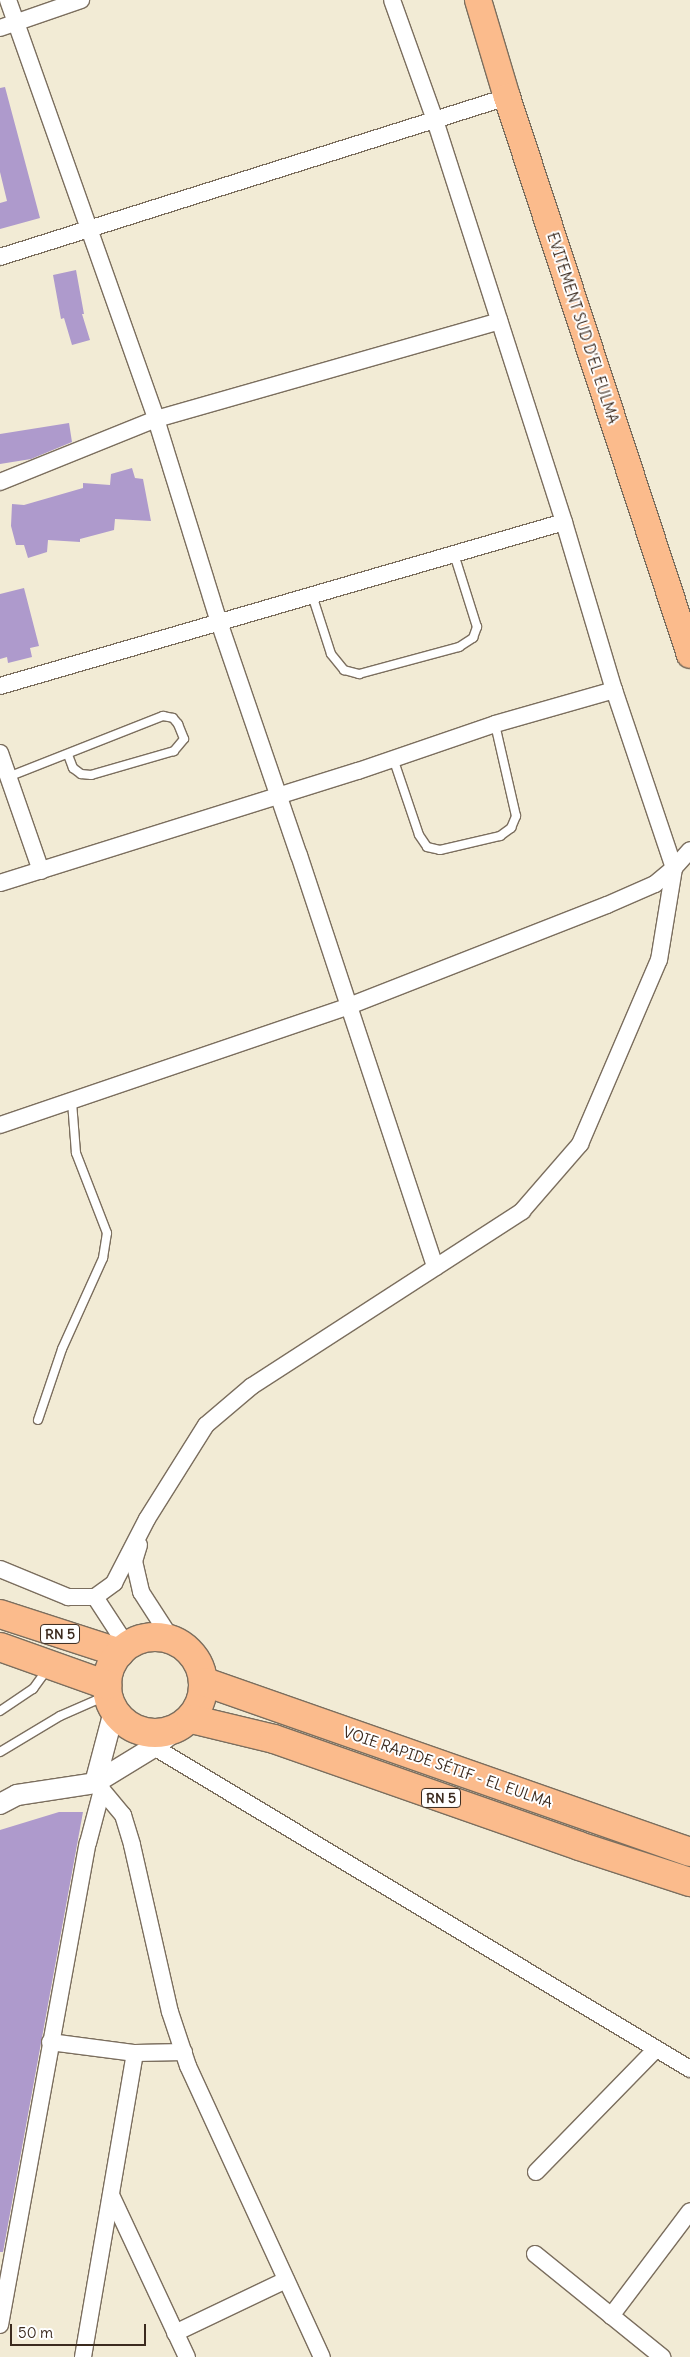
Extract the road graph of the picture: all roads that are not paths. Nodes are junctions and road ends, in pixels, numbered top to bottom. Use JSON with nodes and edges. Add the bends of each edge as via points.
{"nodes":[{"id":1,"x":8,"y":0,"type":"edge"},
{"id":2,"x":81,"y":0,"type":"edge"},
{"id":3,"x":392,"y":0,"type":"edge"},
{"id":4,"x":478,"y":0,"type":"edge"},
{"id":5,"x":16,"y":23,"type":"junction"},
{"id":6,"x":0,"y":28,"type":"edge"},
{"id":7,"x":507,"y":97,"type":"junction"},
{"id":8,"x":435,"y":120,"type":"junction"},
{"id":9,"x":88,"y":229,"type":"junction"},
{"id":10,"x":0,"y":257,"type":"edge"},
{"id":11,"x":499,"y":321,"type":"junction"},
{"id":12,"x":156,"y":419,"type":"junction"},
{"id":13,"x":0,"y":482,"type":"edge"},
{"id":14,"x":564,"y":522,"type":"junction"},
{"id":15,"x":454,"y":554,"type":"junction"},
{"id":16,"x":312,"y":595,"type":"junction"},
{"id":17,"x":218,"y":622,"type":"junction"},
{"id":18,"x":690,"y":655,"type":"edge"},
{"id":19,"x":0,"y":686,"type":"edge"},
{"id":20,"x":614,"y":690,"type":"junction"},
{"id":21,"x":495,"y":724,"type":"junction"},
{"id":22,"x":0,"y":753,"type":"edge"},
{"id":23,"x":68,"y":755,"type":"junction"},
{"id":24,"x":393,"y":758,"type":"junction"},
{"id":25,"x":8,"y":777,"type":"junction"},
{"id":26,"x":277,"y":796,"type":"junction"},
{"id":27,"x":690,"y":850,"type":"edge"},
{"id":28,"x":674,"y":868,"type":"junction"},
{"id":29,"x":41,"y":871,"type":"junction"},
{"id":30,"x":0,"y":883,"type":"edge"},
{"id":31,"x":349,"y":1006,"type":"junction"},
{"id":32,"x":72,"y":1102,"type":"junction"},
{"id":33,"x":0,"y":1125,"type":"edge"},
{"id":34,"x":435,"y":1267,"type":"junction"},
{"id":35,"x":38,"y":1420,"type":"dead end"},
{"id":36,"x":147,"y":1519,"type":"junction"},
{"id":37,"x":0,"y":1569,"type":"edge"},
{"id":38,"x":95,"y":1597,"type":"junction"},
{"id":39,"x":0,"y":1614,"type":"edge"},
{"id":40,"x":172,"y":1640,"type":"junction"},
{"id":41,"x":0,"y":1646,"type":"edge"},
{"id":42,"x":123,"y":1650,"type":"junction"},
{"id":43,"x":51,"y":1664,"type":"junction"},
{"id":44,"x":205,"y":1682,"type":"junction"},
{"id":45,"x":109,"y":1697,"type":"junction"},
{"id":46,"x":0,"y":1711,"type":"edge"},
{"id":47,"x":184,"y":1723,"type":"junction"},
{"id":48,"x":154,"y":1747,"type":"junction"},
{"id":49,"x":0,"y":1752,"type":"edge"},
{"id":50,"x":99,"y":1786,"type":"junction"},
{"id":51,"x":0,"y":1804,"type":"edge"},
{"id":52,"x":690,"y":1852,"type":"edge"},
{"id":53,"x":690,"y":1882,"type":"edge"},
{"id":54,"x":50,"y":2042,"type":"junction"},
{"id":55,"x":656,"y":2049,"type":"junction"},
{"id":56,"x":184,"y":2052,"type":"junction"},
{"id":57,"x":135,"y":2053,"type":"junction"},
{"id":58,"x":690,"y":2069,"type":"edge"},
{"id":59,"x":536,"y":2172,"type":"dead end"},
{"id":60,"x":111,"y":2195,"type":"junction"},
{"id":61,"x":690,"y":2211,"type":"edge"},
{"id":62,"x":535,"y":2254,"type":"dead end"},
{"id":63,"x":286,"y":2280,"type":"junction"},
{"id":64,"x":611,"y":2316,"type":"junction"},
{"id":65,"x":0,"y":2325,"type":"edge"},
{"id":66,"x":175,"y":2333,"type":"junction"},
{"id":67,"x":84,"y":2357,"type":"edge"},
{"id":68,"x":187,"y":2357,"type":"edge"},
{"id":69,"x":322,"y":2357,"type":"edge"},
{"id":70,"x":662,"y":2357,"type":"edge"}],
"edges":[{"from":1,"to":5,"type":"street"},
{"from":2,"to":5,"type":"street"},
{"from":3,"to":8,"type":"street"},
{"from":4,"to":7,"type":"main road","name":"EVITEMENT SUD D'EL EULMA"},
{"from":5,"to":6,"type":"street"},
{"from":5,"to":9,"type":"street"},
{"from":7,"to":8,"type":"street"},
{"from":7,"to":18,"type":"main road","name":"EVITEMENT SUD D'EL EULMA"},
{"from":8,"to":9,"type":"street"},
{"from":8,"to":11,"type":"street"},
{"from":9,"to":10,"type":"street"},
{"from":9,"to":12,"type":"street"},
{"from":11,"to":12,"type":"street"},
{"from":11,"to":14,"type":"street"},
{"from":12,"to":13,"type":"street"},
{"from":12,"to":17,"type":"street"},
{"from":14,"to":15,"type":"street"},
{"from":14,"to":20,"type":"street"},
{"from":15,"to":16,"type":"street"},
{"from":15,"to":16,"type":"lane","via":[[477,627],[473,638],[459,647],[359,674],[344,670],[331,654]]},
{"from":16,"to":17,"type":"street"},
{"from":17,"to":19,"type":"street"},
{"from":17,"to":26,"type":"street"},
{"from":20,"to":21,"type":"street"},
{"from":20,"to":28,"type":"street"},
{"from":21,"to":24,"type":"street"},
{"from":21,"to":24,"type":"lane","via":[[516,816],[511,828],[500,836],[440,850],[427,847],[419,835]]},
{"from":22,"to":25,"type":"street"},
{"from":23,"to":23,"type":"lane","via":[[163,716],[173,718],[184,739],[174,751],[91,775],[81,774],[73,768]]},
{"from":23,"to":25,"type":"lane"},
{"from":24,"to":26,"type":"street"},
{"from":25,"to":29,"type":"street"},
{"from":26,"to":29,"type":"street"},
{"from":26,"to":31,"type":"street"},
{"from":27,"to":28,"type":"street"},
{"from":28,"to":31,"type":"street","via":[[654,884],[607,905]]},
{"from":28,"to":34,"type":"street","via":[[659,960],[580,1144],[522,1211]]},
{"from":29,"to":30,"type":"street"},
{"from":31,"to":32,"type":"street"},
{"from":31,"to":34,"type":"street"},
{"from":32,"to":33,"type":"street"},
{"from":32,"to":35,"type":"lane","via":[[76,1153],[107,1233],[104,1258],[62,1349]]},
{"from":34,"to":36,"type":"street","via":[[252,1386],[206,1425]]},
{"from":36,"to":38,"type":"street","via":[[114,1583]]},
{"from":36,"to":40,"type":"street","via":[[134,1561],[141,1592]]},
{"from":37,"to":38,"type":"street","via":[[68,1597]]},
{"from":38,"to":42,"type":"street"},
{"from":39,"to":42,"type":"highway","number":"RN 5"},
{"from":40,"to":42,"type":"highway","via":[[141,1639]]},
{"from":40,"to":44,"type":"highway","via":[[186,1648],[196,1660]]},
{"from":41,"to":43,"type":"highway","number":"RN 5"},
{"from":42,"to":45,"type":"highway","via":[[114,1659]]},
{"from":43,"to":45,"type":"highway","number":"RN 5"},
{"from":43,"to":46,"type":"lane","via":[[33,1689]]},
{"from":44,"to":47,"type":"highway","via":[[200,1705]]},
{"from":44,"to":52,"type":"highway","name":"VOIE RAPIDE SÉTIF - EL EULMA","number":"RN 5"},
{"from":45,"to":47,"type":"highway","number":"RN 5","via":[[126,1724],[142,1732],[160,1733]]},
{"from":45,"to":49,"type":"lane","via":[[60,1716]]},
{"from":45,"to":50,"type":"street"},
{"from":47,"to":48,"type":"street"},
{"from":47,"to":53,"type":"highway","name":"VOIE RAPIDE SÉTIF - EL EULMA","number":"RN 5","via":[[274,1740]]},
{"from":48,"to":50,"type":"street"},
{"from":48,"to":55,"type":"street"},
{"from":50,"to":51,"type":"street","via":[[17,1795]]},
{"from":50,"to":54,"type":"street"},
{"from":50,"to":56,"type":"street","via":[[123,1815],[170,2012]]},
{"from":54,"to":57,"type":"street"},
{"from":54,"to":65,"type":"street"},
{"from":55,"to":58,"type":"street"},
{"from":55,"to":59,"type":"street"},
{"from":56,"to":57,"type":"street"},
{"from":56,"to":63,"type":"street"},
{"from":57,"to":60,"type":"street"},
{"from":60,"to":66,"type":"street"},
{"from":60,"to":67,"type":"street"},
{"from":61,"to":64,"type":"street"},
{"from":62,"to":64,"type":"street"},
{"from":63,"to":66,"type":"street"},
{"from":63,"to":69,"type":"street"},
{"from":64,"to":70,"type":"street"},
{"from":66,"to":68,"type":"street"}]}
